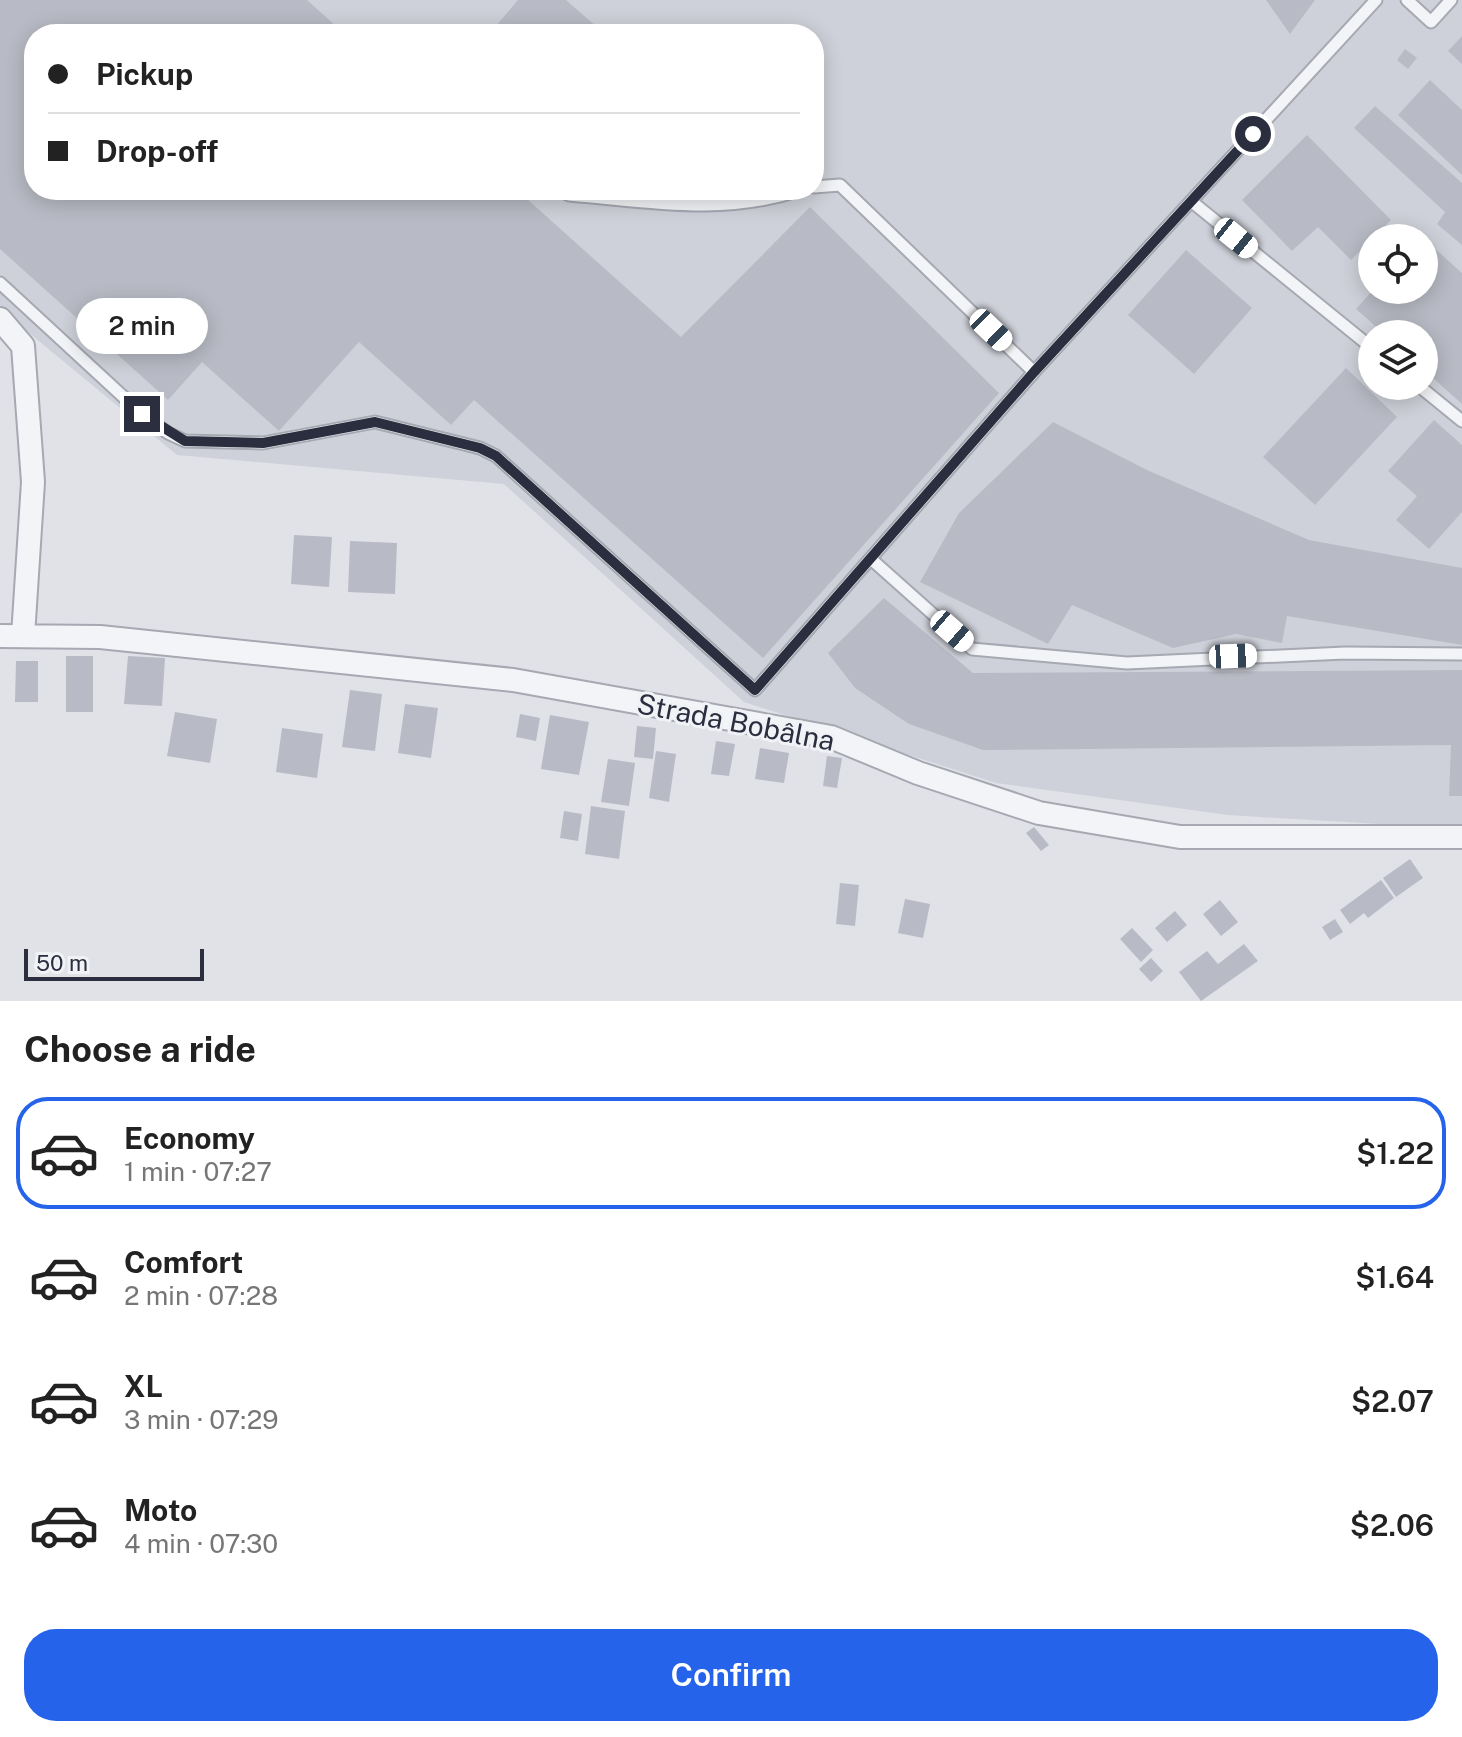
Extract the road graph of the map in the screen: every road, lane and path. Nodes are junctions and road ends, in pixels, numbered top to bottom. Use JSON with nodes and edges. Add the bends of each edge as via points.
{"nodes":[{"id":1,"x":1376,"y":0,"type":"edge"},
{"id":2,"x":1407,"y":0,"type":"edge"},
{"id":3,"x":1451,"y":0,"type":"edge"},
{"id":4,"x":824,"y":186,"type":"edge"},
{"id":5,"x":628,"y":200,"type":"edge"},
{"id":6,"x":763,"y":200,"type":"edge"},
{"id":7,"x":1191,"y":201,"type":"junction"},
{"id":8,"x":0,"y":283,"type":"edge"},
{"id":9,"x":0,"y":319,"type":"edge"},
{"id":10,"x":1358,"y":337,"type":"edge"},
{"id":11,"x":1034,"y":372,"type":"junction"},
{"id":12,"x":1436,"y":400,"type":"edge"},
{"id":13,"x":1462,"y":421,"type":"edge"},
{"id":14,"x":871,"y":559,"type":"junction"},
{"id":15,"x":0,"y":636,"type":"edge"},
{"id":16,"x":23,"y":636,"type":"junction"},
{"id":17,"x":1462,"y":654,"type":"edge"},
{"id":18,"x":1462,"y":837,"type":"edge"}],
"edges":[{"from":1,"to":7,"type":"lane"},
{"from":2,"to":3,"type":"lane","via":[[1431,22]]},
{"from":4,"to":11,"type":"lane","via":[[840,185]]},
{"from":5,"to":6,"type":"lane","via":[[710,207]]},
{"from":7,"to":10,"type":"lane"},
{"from":7,"to":11,"type":"lane"},
{"from":8,"to":14,"type":"lane","via":[[142,414],[185,441],[263,443],[375,422],[496,456],[755,690]]},
{"from":9,"to":16,"type":"street","via":[[23,346],[32,467]]},
{"from":11,"to":14,"type":"lane"},
{"from":12,"to":13,"type":"lane"},
{"from":14,"to":17,"type":"lane","via":[[972,649],[1127,663],[1345,653]]},
{"from":15,"to":16,"type":"street","name":"Strada Bobâlna"},
{"from":16,"to":18,"type":"street","name":"Strada Bobâlna","via":[[100,637],[527,683],[831,737],[1039,813],[1180,837]]}]}
